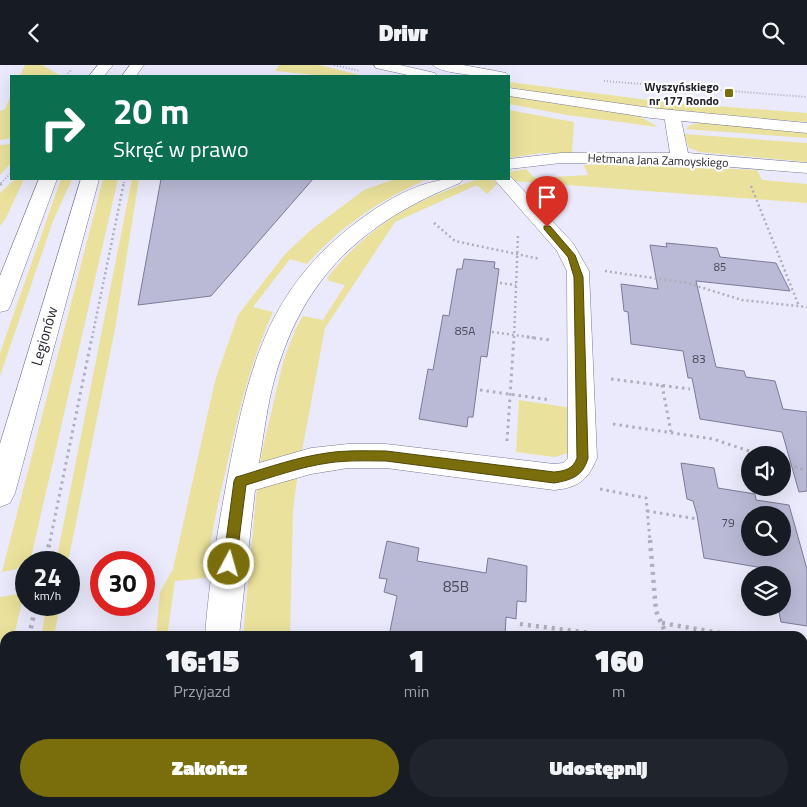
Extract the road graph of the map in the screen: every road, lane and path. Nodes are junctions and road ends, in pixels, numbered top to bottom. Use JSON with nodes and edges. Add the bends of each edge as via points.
{"nodes":[{"id":1,"x":106,"y":65,"type":"edge"},
{"id":2,"x":381,"y":65,"type":"edge"},
{"id":3,"x":440,"y":65,"type":"edge"},
{"id":4,"x":97,"y":75,"type":"edge"},
{"id":5,"x":426,"y":75,"type":"edge"},
{"id":6,"x":495,"y":75,"type":"edge"},
{"id":7,"x":510,"y":77,"type":"edge"},
{"id":8,"x":600,"y":86,"type":"joint"},
{"id":9,"x":510,"y":92,"type":"edge"},
{"id":10,"x":807,"y":97,"type":"edge"},
{"id":11,"x":672,"y":115,"type":"junction"},
{"id":12,"x":807,"y":128,"type":"edge"},
{"id":13,"x":680,"y":158,"type":"junction"},
{"id":14,"x":742,"y":163,"type":"junction"},
{"id":15,"x":510,"y":164,"type":"edge"},
{"id":16,"x":807,"y":168,"type":"edge"},
{"id":17,"x":10,"y":174,"type":"edge"},
{"id":18,"x":48,"y":180,"type":"edge"},
{"id":19,"x":90,"y":180,"type":"edge"},
{"id":20,"x":125,"y":180,"type":"edge"},
{"id":21,"x":451,"y":180,"type":"edge"},
{"id":22,"x":504,"y":180,"type":"edge"},
{"id":23,"x":0,"y":185,"type":"edge"},
{"id":24,"x":434,"y":223,"type":"dead end"},
{"id":25,"x":518,"y":254,"type":"junction"},
{"id":26,"x":577,"y":267,"type":"junction"},
{"id":27,"x":500,"y":283,"type":"dead end"},
{"id":28,"x":516,"y":285,"type":"junction"},
{"id":29,"x":0,"y":304,"type":"edge"},
{"id":30,"x":800,"y":306,"type":"junction"},
{"id":31,"x":807,"y":307,"type":"edge"},
{"id":32,"x":492,"y":332,"type":"dead end"},
{"id":33,"x":514,"y":335,"type":"junction"},
{"id":34,"x":580,"y":343,"type":"junction"},
{"id":35,"x":606,"y":378,"type":"dead end"},
{"id":36,"x":662,"y":385,"type":"junction"},
{"id":37,"x":690,"y":389,"type":"dead end"},
{"id":38,"x":480,"y":390,"type":"dead end"},
{"id":39,"x":511,"y":394,"type":"junction"},
{"id":40,"x":582,"y":409,"type":"junction"},
{"id":41,"x":671,"y":432,"type":"junction"},
{"id":42,"x":741,"y":448,"type":"edge"},
{"id":43,"x":791,"y":465,"type":"edge"},
{"id":44,"x":505,"y":471,"type":"junction"},
{"id":45,"x":807,"y":471,"type":"edge"},
{"id":46,"x":240,"y":481,"type":"junction"},
{"id":47,"x":600,"y":489,"type":"dead end"},
{"id":48,"x":0,"y":493,"type":"edge"},
{"id":49,"x":647,"y":511,"type":"junction"},
{"id":50,"x":698,"y":519,"type":"dead end"},
{"id":51,"x":48,"y":551,"type":"edge"},
{"id":52,"x":34,"y":616,"type":"edge"},
{"id":53,"x":661,"y":623,"type":"junction"},
{"id":54,"x":520,"y":624,"type":"dead end"},
{"id":55,"x":30,"y":631,"type":"edge"},
{"id":56,"x":222,"y":631,"type":"edge"},
{"id":57,"x":574,"y":631,"type":"edge"},
{"id":58,"x":665,"y":631,"type":"edge"},
{"id":59,"x":708,"y":631,"type":"edge"}],
"edges":[{"from":1,"to":4,"type":"main road"},
{"from":2,"to":5,"type":"main road"},
{"from":3,"to":6,"type":"main road"},
{"from":7,"to":8,"type":"main road"},
{"from":8,"to":10,"type":"path"},
{"from":9,"to":11,"type":"main road"},
{"from":11,"to":12,"type":"main road"},
{"from":11,"to":13,"type":"main road"},
{"from":13,"to":14,"type":"main road","name":"Hetmana Jana Zamoyskiego"},
{"from":13,"to":15,"type":"main road","name":"Hetmana Jana Zamoyskiego","via":[[561,158]]},
{"from":14,"to":16,"type":"main road","name":"Hetmana Jana Zamoyskiego"},
{"from":14,"to":30,"type":"path"},
{"from":17,"to":23,"type":"path"},
{"from":18,"to":29,"type":"main road"},
{"from":19,"to":48,"type":"main road","name":"Legionów"},
{"from":20,"to":51,"type":"path"},
{"from":21,"to":46,"type":"main road","via":[[414,194],[369,221],[348,237],[310,276],[293,302],[262,377]]},
{"from":22,"to":26,"type":"main road","via":[[566,248]]},
{"from":24,"to":25,"type":"path","via":[[455,241]]},
{"from":25,"to":26,"type":"path"},
{"from":25,"to":28,"type":"path"},
{"from":26,"to":30,"type":"path","via":[[687,283],[742,300]]},
{"from":26,"to":34,"type":"main road"},
{"from":27,"to":28,"type":"path"},
{"from":28,"to":33,"type":"path"},
{"from":30,"to":31,"type":"path"},
{"from":32,"to":33,"type":"path"},
{"from":33,"to":34,"type":"path"},
{"from":33,"to":39,"type":"path"},
{"from":34,"to":40,"type":"main road"},
{"from":35,"to":36,"type":"path"},
{"from":36,"to":37,"type":"path"},
{"from":36,"to":41,"type":"path"},
{"from":38,"to":39,"type":"path"},
{"from":39,"to":40,"type":"path","via":[[572,402]]},
{"from":39,"to":44,"type":"path"},
{"from":40,"to":41,"type":"path","via":[[601,422]]},
{"from":40,"to":44,"type":"main road","via":[[583,458],[574,472],[554,477]]},
{"from":41,"to":42,"type":"path","via":[[713,439]]},
{"from":43,"to":45,"type":"path"},
{"from":44,"to":46,"type":"main road","via":[[386,456],[348,456],[311,461]]},
{"from":46,"to":56,"type":"main road"},
{"from":47,"to":49,"type":"path","via":[[646,498]]},
{"from":49,"to":50,"type":"path"},
{"from":49,"to":53,"type":"path","via":[[656,611]]},
{"from":52,"to":55,"type":"path"},
{"from":53,"to":58,"type":"path"},
{"from":53,"to":59,"type":"path"},
{"from":54,"to":57,"type":"path"}]}
